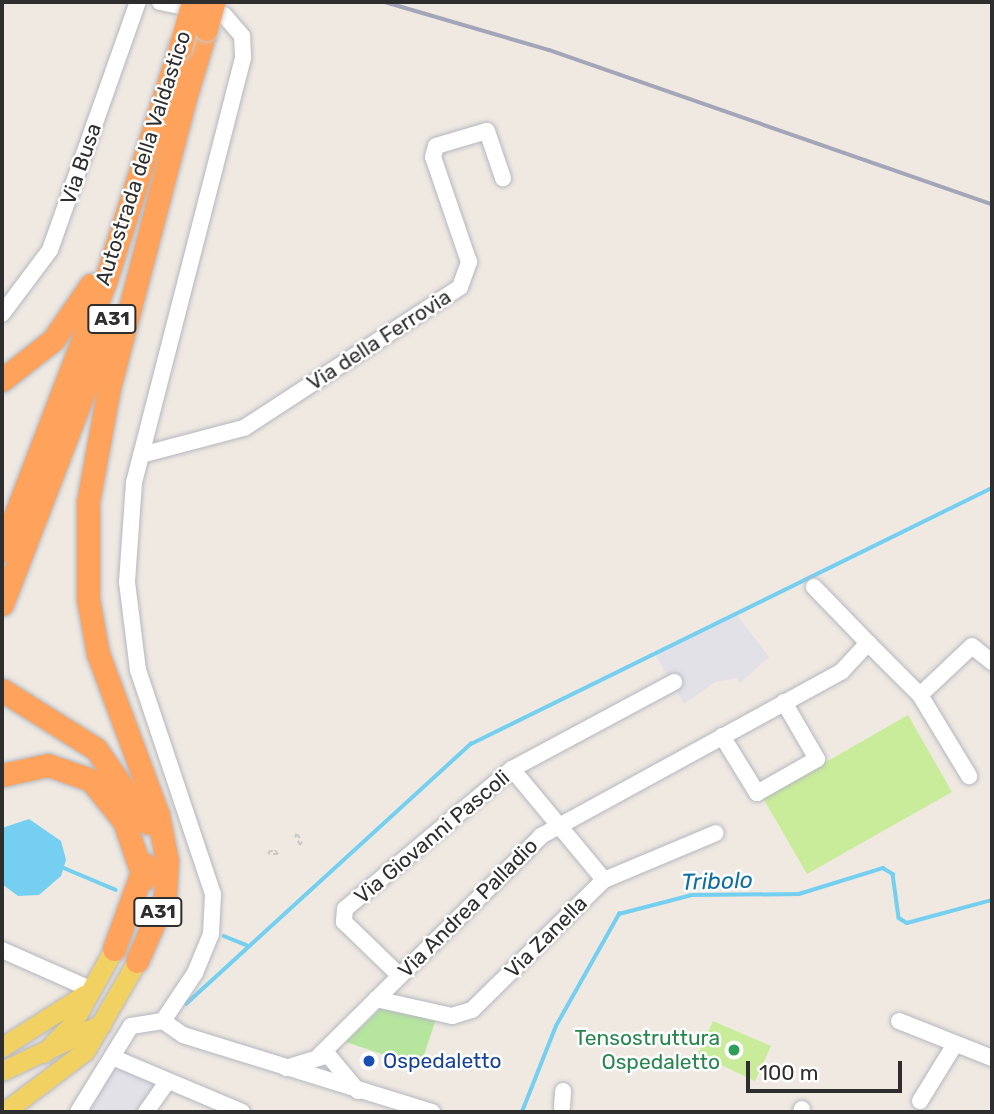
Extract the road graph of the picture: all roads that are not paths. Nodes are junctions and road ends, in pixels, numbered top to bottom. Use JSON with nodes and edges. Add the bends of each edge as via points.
{"nodes":[{"id":1,"x":138,"y":2,"type":"edge"},
{"id":2,"x":160,"y":2,"type":"edge"},
{"id":3,"x":193,"y":2,"type":"edge"},
{"id":4,"x":213,"y":2,"type":"edge"},
{"id":5,"x":191,"y":76,"type":"junction"},
{"id":6,"x":150,"y":144,"type":"junction"},
{"id":7,"x":503,"y":178,"type":"dead end"},
{"id":8,"x":2,"y":314,"type":"edge"},
{"id":9,"x":2,"y":380,"type":"edge"},
{"id":10,"x":141,"y":455,"type":"junction"},
{"id":11,"x":2,"y":550,"type":"edge"},
{"id":12,"x":814,"y":587,"type":"dead end"},
{"id":13,"x":2,"y":604,"type":"edge"},
{"id":14,"x":868,"y":643,"type":"junction"},
{"id":15,"x":992,"y":662,"type":"edge"},
{"id":16,"x":674,"y":682,"type":"dead end"},
{"id":17,"x":2,"y":690,"type":"edge"},
{"id":18,"x":920,"y":695,"type":"junction"},
{"id":19,"x":784,"y":702,"type":"junction"},
{"id":20,"x":722,"y":736,"type":"junction"},
{"id":21,"x":512,"y":769,"type":"junction"},
{"id":22,"x":115,"y":772,"type":"junction"},
{"id":23,"x":2,"y":775,"type":"edge"},
{"id":24,"x":969,"y":776,"type":"dead end"},
{"id":25,"x":559,"y":825,"type":"junction"},
{"id":26,"x":716,"y":833,"type":"dead end"},
{"id":27,"x":167,"y":860,"type":"junction"},
{"id":28,"x":144,"y":879,"type":"junction"},
{"id":29,"x":604,"y":880,"type":"junction"},
{"id":30,"x":114,"y":949,"type":"joint"},
{"id":31,"x":2,"y":950,"type":"edge"},
{"id":32,"x":137,"y":961,"type":"joint"},
{"id":33,"x":400,"y":976,"type":"junction"},
{"id":34,"x":89,"y":991,"type":"junction"},
{"id":35,"x":376,"y":999,"type":"junction"},
{"id":36,"x":163,"y":1021,"type":"junction"},
{"id":37,"x":899,"y":1021,"type":"dead end"},
{"id":38,"x":104,"y":1022,"type":"junction"},
{"id":39,"x":955,"y":1044,"type":"junction"},
{"id":40,"x":2,"y":1047,"type":"edge"},
{"id":41,"x":44,"y":1053,"type":"junction"},
{"id":42,"x":112,"y":1057,"type":"junction"},
{"id":43,"x":992,"y":1058,"type":"edge"},
{"id":44,"x":327,"y":1060,"type":"junction"},
{"id":45,"x":283,"y":1068,"type":"junction"},
{"id":46,"x":2,"y":1071,"type":"edge"},
{"id":47,"x":321,"y":1079,"type":"junction"},
{"id":48,"x":166,"y":1083,"type":"junction"},
{"id":49,"x":359,"y":1092,"type":"junction"},
{"id":50,"x":920,"y":1101,"type":"dead end"},
{"id":51,"x":4,"y":1112,"type":"edge"},
{"id":52,"x":78,"y":1112,"type":"edge"},
{"id":53,"x":146,"y":1112,"type":"edge"},
{"id":54,"x":242,"y":1112,"type":"edge"},
{"id":55,"x":432,"y":1112,"type":"edge"}],
"edges":[{"from":1,"to":8,"type":"street","name":"Via Busa","via":[[51,250]]},
{"from":2,"to":10,"type":"street","via":[[224,15],[242,36],[243,58]]},
{"from":3,"to":6,"type":"highway","name":"Autostrada della Valdastico","number":"A31","bridge":true},
{"from":4,"to":5,"type":"highway","name":"Autostrada della Valdastico","number":"A31","bridge":true},
{"from":5,"to":13,"type":"highway","name":"Autostrada della Valdastico","number":"A31","via":[[97,361]]},
{"from":5,"to":27,"type":"highway","number":"A31","via":[[109,388],[86,553],[98,654],[158,814]]},
{"from":6,"to":9,"type":"highway","number":"A31","via":[[80,306],[53,340]]},
{"from":6,"to":11,"type":"highway","name":"Autostrada della Valdastico","number":"A31"},
{"from":7,"to":10,"type":"street","name":"Via della Ferrovia","via":[[487,131],[436,146],[433,157],[469,262],[460,288],[244,428]]},
{"from":10,"to":36,"type":"street","via":[[127,582],[129,620],[138,670],[213,894],[211,934],[195,973]]},
{"from":12,"to":14,"type":"street"},
{"from":14,"to":18,"type":"street"},
{"from":14,"to":19,"type":"street","name":"Via Andrea Palladio","via":[[841,671]]},
{"from":15,"to":18,"type":"street","via":[[972,646]]},
{"from":16,"to":21,"type":"street","name":"Via Giovanni Pascoli"},
{"from":17,"to":22,"type":"highway","number":"A31","via":[[61,722]]},
{"from":18,"to":24,"type":"street"},
{"from":19,"to":20,"type":"street","name":"Via Andrea Palladio"},
{"from":19,"to":20,"type":"street","via":[[817,759],[757,793]]},
{"from":20,"to":25,"type":"street","name":"Via Andrea Palladio"},
{"from":21,"to":25,"type":"street"},
{"from":21,"to":33,"type":"street","name":"Via Giovanni Pascoli","via":[[343,911],[344,922]]},
{"from":22,"to":27,"type":"highway","number":"A31","via":[[135,797]]},
{"from":22,"to":28,"type":"highway","number":"A31","via":[[145,847]]},
{"from":23,"to":28,"type":"highway","number":"A31","via":[[48,765],[91,780],[124,821]]},
{"from":25,"to":29,"type":"street"},
{"from":25,"to":33,"type":"street","name":"Via Andrea Palladio","via":[[525,849]]},
{"from":26,"to":29,"type":"street","name":"Via Zanella"},
{"from":27,"to":32,"type":"highway","number":"A31","via":[[165,897]]},
{"from":28,"to":30,"type":"highway","number":"A31"},
{"from":29,"to":35,"type":"street","name":"Via Zanella","via":[[472,1010],[452,1016]]},
{"from":30,"to":34,"type":"main road"},
{"from":31,"to":34,"type":"street"},
{"from":32,"to":38,"type":"main road"},
{"from":33,"to":35,"type":"street","name":"Via Andrea Palladio"},
{"from":34,"to":40,"type":"main road"},
{"from":34,"to":41,"type":"main road","via":[[72,1024]]},
{"from":35,"to":44,"type":"street","name":"Via Andrea Palladio","via":[[339,1038]]},
{"from":36,"to":42,"type":"street","via":[[131,1026]]},
{"from":36,"to":45,"type":"street","via":[[183,1035]]},
{"from":37,"to":39,"type":"street"},
{"from":38,"to":41,"type":"main road"},
{"from":38,"to":51,"type":"main road","via":[[72,1065]]},
{"from":39,"to":43,"type":"street"},
{"from":39,"to":50,"type":"street"},
{"from":41,"to":46,"type":"main road"},
{"from":42,"to":48,"type":"street"},
{"from":42,"to":52,"type":"street"},
{"from":44,"to":45,"type":"street"},
{"from":44,"to":47,"type":"street","name":"Via Andrea Palladio"},
{"from":44,"to":47,"type":"street"},
{"from":44,"to":49,"type":"street"},
{"from":45,"to":47,"type":"street"},
{"from":47,"to":49,"type":"street"},
{"from":48,"to":53,"type":"street"},
{"from":48,"to":54,"type":"street"},
{"from":49,"to":55,"type":"street"}]}
